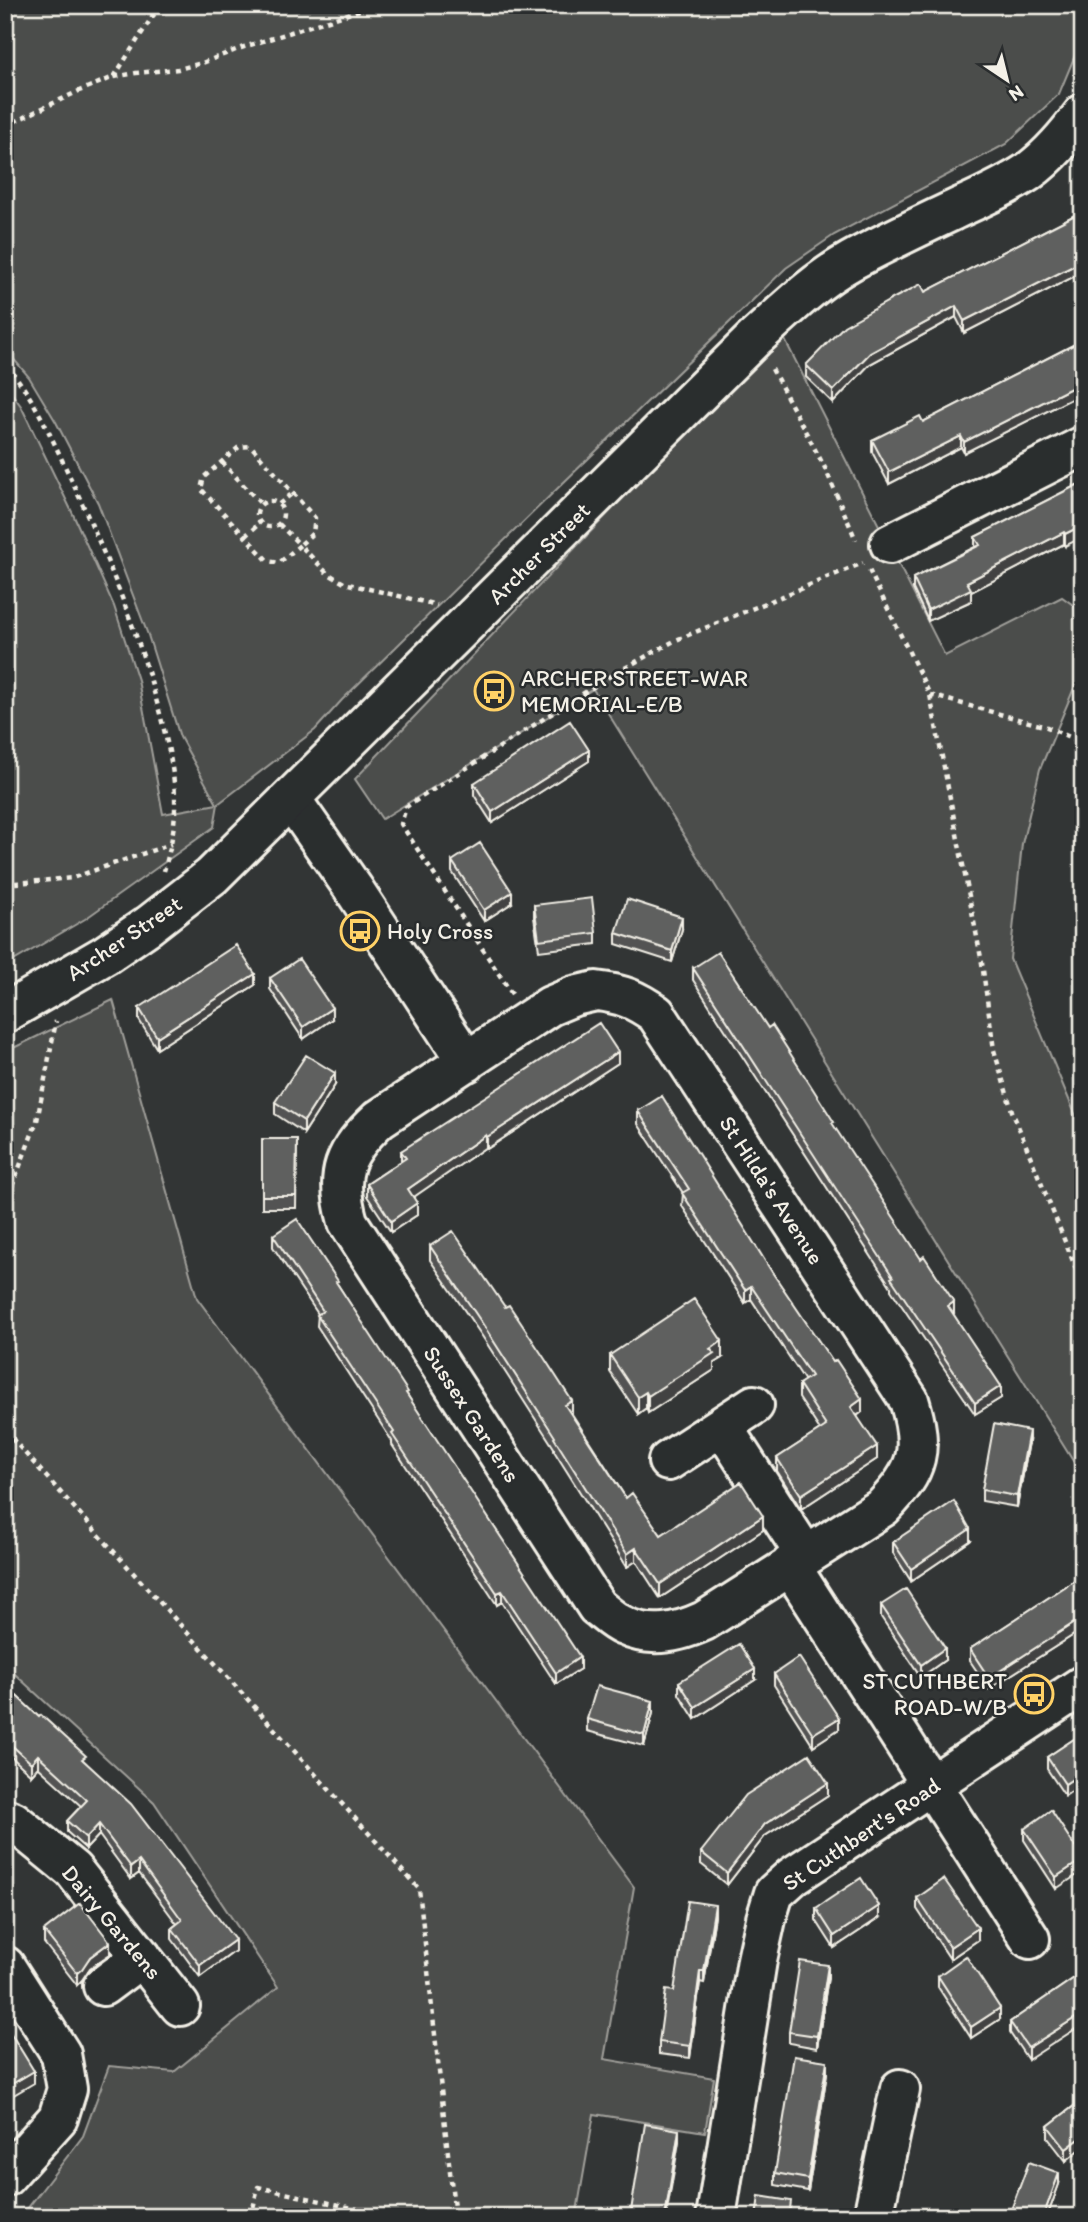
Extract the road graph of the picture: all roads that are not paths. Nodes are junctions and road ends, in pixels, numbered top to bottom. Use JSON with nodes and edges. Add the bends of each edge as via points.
{"nodes":[{"id":1,"x":1083,"y":114,"type":"edge"},
{"id":2,"x":1083,"y":446,"type":"edge"},
{"id":3,"x":878,"y":553,"type":"road end"},
{"id":4,"x":291,"y":799,"type":"junction"},
{"id":5,"x":5,"y":1013,"type":"edge"},
{"id":6,"x":467,"y":1062,"type":"junction"},
{"id":7,"x":754,"y":1405,"type":"dead end"},
{"id":8,"x":722,"y":1426,"type":"junction"},
{"id":9,"x":667,"y":1461,"type":"dead end"},
{"id":10,"x":798,"y":1561,"type":"junction"},
{"id":11,"x":1083,"y":1685,"type":"edge"},
{"id":12,"x":931,"y":1786,"type":"junction"},
{"id":13,"x":5,"y":1818,"type":"edge"},
{"id":14,"x":1030,"y":1939,"type":"dead end"},
{"id":15,"x":142,"y":1957,"type":"junction"},
{"id":16,"x":5,"y":1966,"type":"edge"},
{"id":17,"x":103,"y":1986,"type":"dead end"},
{"id":18,"x":180,"y":2006,"type":"dead end"},
{"id":19,"x":900,"y":2089,"type":"dead end"},
{"id":20,"x":5,"y":2177,"type":"edge"},
{"id":21,"x":716,"y":2217,"type":"edge"},
{"id":22,"x":873,"y":2217,"type":"edge"}],
"edges":[{"from":1,"to":4,"type":"street","name":"Archer Street","via":[[1029,171],[848,263],[805,293]]},
{"from":2,"to":3,"type":"street"},
{"from":4,"to":5,"type":"street","name":"Archer Street","via":[[212,876],[149,925]]},
{"from":4,"to":6,"type":"street"},
{"from":6,"to":10,"type":"street","name":"St Hilda's Avenue","via":[[550,1006],[574,996],[616,993],[656,1014],[909,1400],[917,1426],[915,1463],[900,1489],[883,1507]]},
{"from":6,"to":10,"type":"street","name":"Sussex Gardens","via":[[379,1119],[358,1139],[341,1177],[343,1206],[348,1222],[597,1606],[623,1626],[655,1634],[681,1631]]},
{"from":7,"to":8,"type":"street"},
{"from":8,"to":9,"type":"street"},
{"from":8,"to":10,"type":"street"},
{"from":10,"to":12,"type":"street"},
{"from":11,"to":12,"type":"street","name":"St Cuthbert's Road"},
{"from":12,"to":14,"type":"street"},
{"from":12,"to":21,"type":"street","name":"St Cuthbert's Road","via":[[774,1893],[757,1960]]},
{"from":13,"to":15,"type":"street","name":"Dairy Gardens","via":[[73,1870]]},
{"from":15,"to":17,"type":"street"},
{"from":15,"to":18,"type":"street","name":"Dairy Gardens"},
{"from":16,"to":20,"type":"street","via":[[61,2054],[67,2089],[58,2118]]},
{"from":19,"to":22,"type":"street"}]}
